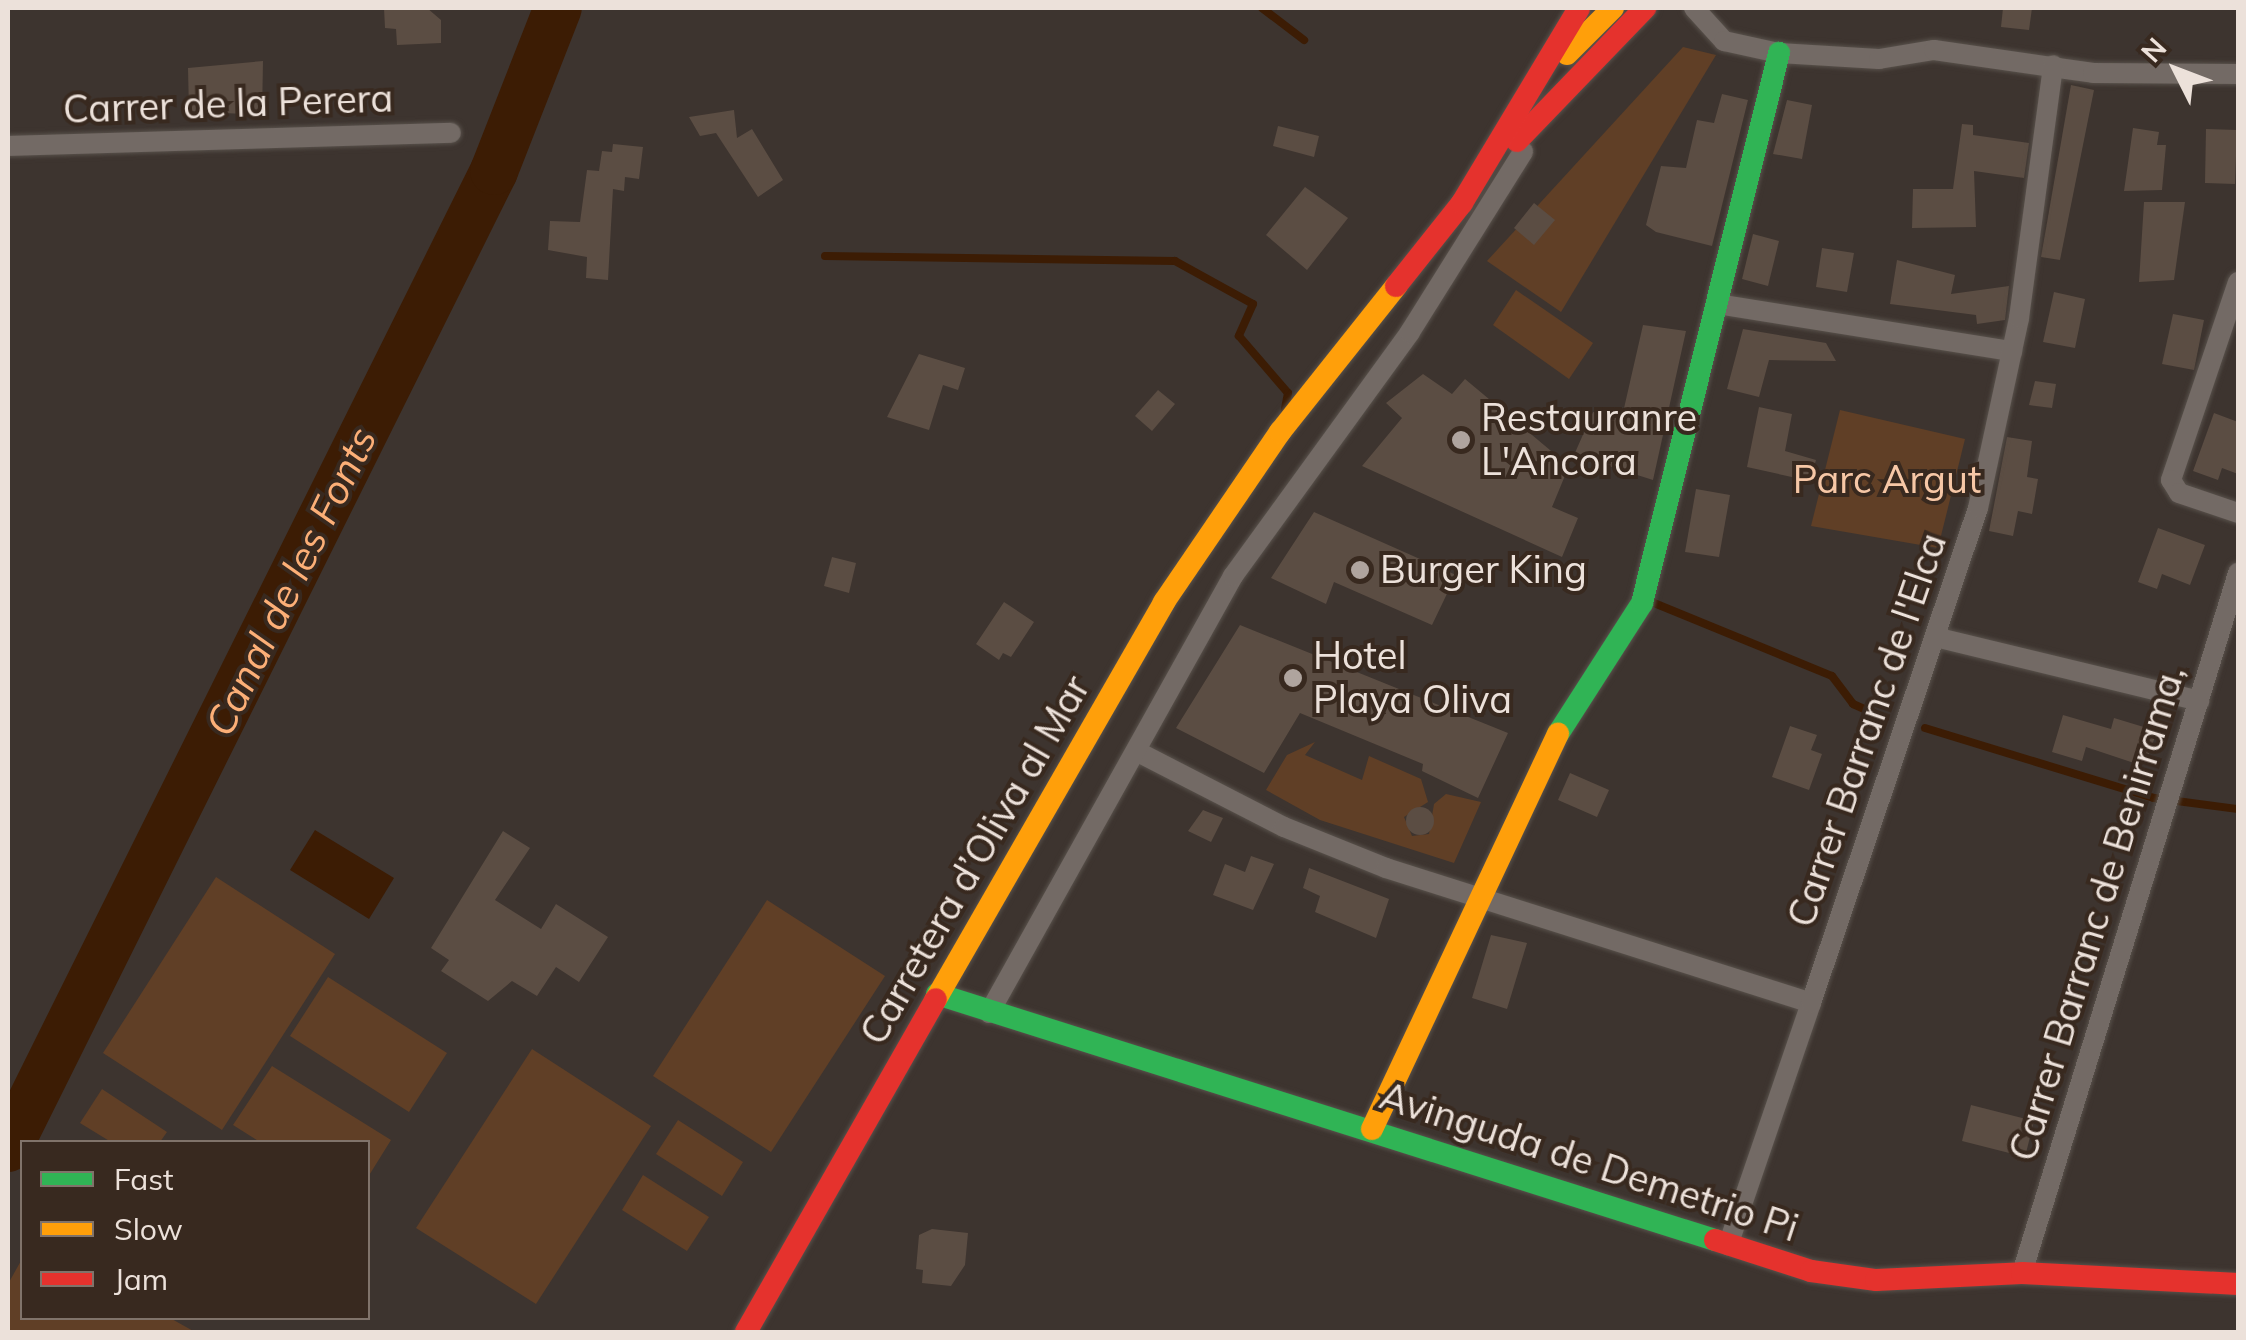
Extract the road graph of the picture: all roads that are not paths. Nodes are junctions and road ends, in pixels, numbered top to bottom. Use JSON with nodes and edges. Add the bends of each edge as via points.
{"nodes":[{"id":1,"x":1565,"y":8,"type":"edge"},
{"id":2,"x":1578,"y":8,"type":"edge"},
{"id":3,"x":1613,"y":8,"type":"edge"},
{"id":4,"x":1645,"y":8,"type":"edge"},
{"id":5,"x":1694,"y":8,"type":"edge"},
{"id":6,"x":1778,"y":53,"type":"junction"},
{"id":7,"x":2052,"y":65,"type":"junction"},
{"id":8,"x":2238,"y":74,"type":"edge"},
{"id":9,"x":1521,"y":105,"type":"junction"},
{"id":10,"x":450,"y":134,"type":"dead end"},
{"id":11,"x":8,"y":146,"type":"edge"},
{"id":12,"x":1523,"y":152,"type":"dead end"},
{"id":13,"x":1462,"y":203,"type":"junction"},
{"id":14,"x":2238,"y":282,"type":"edge"},
{"id":15,"x":1717,"y":304,"type":"junction"},
{"id":16,"x":2012,"y":351,"type":"junction"},
{"id":17,"x":2238,"y":513,"type":"edge"},
{"id":18,"x":2238,"y":573,"type":"edge"},
{"id":19,"x":1935,"y":637,"type":"junction"},
{"id":20,"x":2198,"y":701,"type":"junction"},
{"id":21,"x":1136,"y":751,"type":"junction"},
{"id":22,"x":1477,"y":896,"type":"junction"},
{"id":23,"x":936,"y":994,"type":"junction"},
{"id":24,"x":1811,"y":1004,"type":"junction"},
{"id":25,"x":989,"y":1013,"type":"junction"},
{"id":26,"x":1372,"y":1129,"type":"junction"},
{"id":27,"x":1728,"y":1246,"type":"junction"},
{"id":28,"x":2022,"y":1273,"type":"junction"},
{"id":29,"x":2238,"y":1284,"type":"edge"},
{"id":30,"x":746,"y":1332,"type":"edge"}],
"edges":[{"from":1,"to":9,"type":"street"},
{"from":2,"to":9,"type":"street"},
{"from":3,"to":9,"type":"street"},
{"from":4,"to":13,"type":"street"},
{"from":5,"to":6,"type":"street","via":[[1724,41]]},
{"from":6,"to":7,"type":"street","via":[[1878,58],[1934,50]]},
{"from":6,"to":15,"type":"street"},
{"from":7,"to":8,"type":"street","via":[[2094,73]]},
{"from":7,"to":16,"type":"street","name":"Carrer Barranc de l'Elca"},
{"from":9,"to":13,"type":"street"},
{"from":10,"to":11,"type":"street","name":"Carrer de la Perera"},
{"from":12,"to":21,"type":"street","via":[[1410,332],[1233,576]]},
{"from":13,"to":23,"type":"street","name":"Carretera d’Oliva al Mar","via":[[1280,432],[1164,602]]},
{"from":14,"to":17,"type":"street","via":[[2171,480],[2178,494]]},
{"from":15,"to":16,"type":"street"},
{"from":15,"to":22,"type":"street","via":[[1642,604],[1565,719]]},
{"from":16,"to":19,"type":"street","name":"Carrer Barranc de l'Elca","via":[[1978,508]]},
{"from":18,"to":20,"type":"street","name":"Carrer Barranc de Benirrama,"},
{"from":19,"to":20,"type":"street"},
{"from":19,"to":24,"type":"street","name":"Carrer Barranc de l'Elca"},
{"from":20,"to":28,"type":"street","name":"Carrer Barranc de Benirrama,"},
{"from":21,"to":22,"type":"street","via":[[1284,828]]},
{"from":21,"to":25,"type":"street"},
{"from":22,"to":24,"type":"street"},
{"from":22,"to":26,"type":"street"},
{"from":23,"to":25,"type":"street","name":"Avinguda de Demetrio Pi"},
{"from":23,"to":30,"type":"street","name":"Carretera d’Oliva al Mar"},
{"from":24,"to":27,"type":"street","name":"Carrer Barranc de l'Elca"},
{"from":25,"to":26,"type":"street","name":"Avinguda de Demetrio Pi"},
{"from":26,"to":27,"type":"street","name":"Avinguda de Demetrio Pi"},
{"from":27,"to":28,"type":"street","name":"Avinguda de Demetrio Pi","via":[[1876,1280]]},
{"from":28,"to":29,"type":"street","name":"Avinguda de Demetrio Pi"}]}
